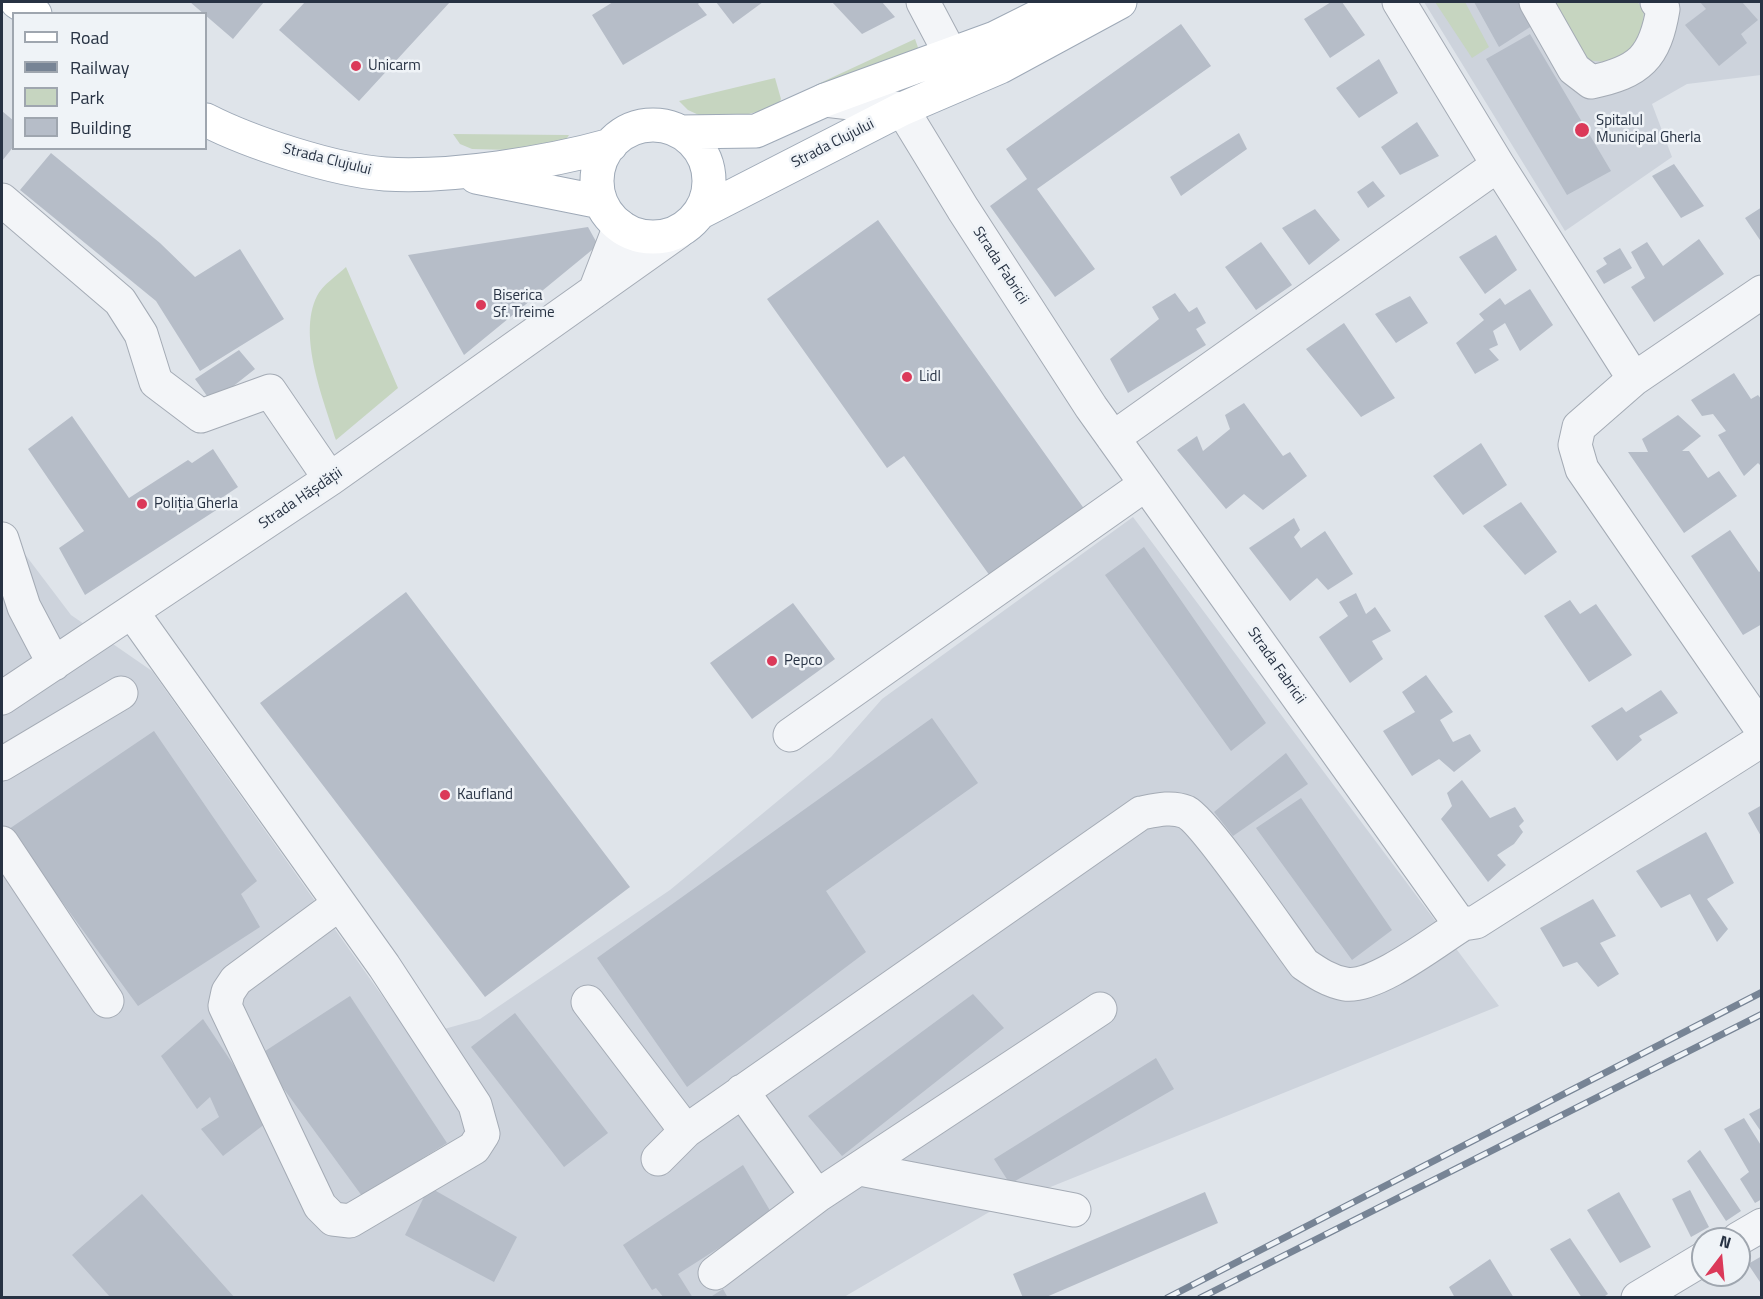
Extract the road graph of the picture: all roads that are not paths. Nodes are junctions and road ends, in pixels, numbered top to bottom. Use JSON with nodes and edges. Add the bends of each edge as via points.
{"nodes":[{"id":1,"x":923,"y":2,"type":"edge"},
{"id":2,"x":1067,"y":2,"type":"edge"},
{"id":3,"x":1120,"y":2,"type":"edge"},
{"id":4,"x":1399,"y":2,"type":"edge"},
{"id":5,"x":1536,"y":2,"type":"edge"},
{"id":6,"x":1657,"y":2,"type":"edge"},
{"id":7,"x":950,"y":53,"type":"junction"},
{"id":8,"x":825,"y":100,"type":"junction"},
{"id":9,"x":902,"y":109,"type":"junction"},
{"id":10,"x":207,"y":120,"type":"edge"},
{"id":11,"x":681,"y":132,"type":"junction"},
{"id":12,"x":611,"y":145,"type":"junction"},
{"id":13,"x":1498,"y":165,"type":"junction"},
{"id":14,"x":454,"y":171,"type":"junction"},
{"id":15,"x":4,"y":207,"type":"edge"},
{"id":16,"x":611,"y":214,"type":"junction"},
{"id":17,"x":689,"y":222,"type":"junction"},
{"id":18,"x":595,"y":291,"type":"junction"},
{"id":19,"x":1761,"y":292,"type":"edge"},
{"id":20,"x":1634,"y":379,"type":"junction"},
{"id":21,"x":1113,"y":438,"type":"junction"},
{"id":22,"x":330,"y":479,"type":"junction"},
{"id":23,"x":1146,"y":484,"type":"junction"},
{"id":24,"x":2,"y":539,"type":"edge"},
{"id":25,"x":132,"y":612,"type":"junction"},
{"id":26,"x":54,"y":664,"type":"junction"},
{"id":27,"x":121,"y":693,"type":"dead end"},
{"id":28,"x":2,"y":698,"type":"edge"},
{"id":29,"x":1761,"y":730,"type":"edge"},
{"id":30,"x":790,"y":735,"type":"dead end"},
{"id":31,"x":1761,"y":740,"type":"edge"},
{"id":32,"x":2,"y":764,"type":"edge"},
{"id":33,"x":2,"y":843,"type":"edge"},
{"id":34,"x":339,"y":904,"type":"junction"},
{"id":35,"x":1463,"y":924,"type":"junction"},
{"id":36,"x":107,"y":1001,"type":"dead end"},
{"id":37,"x":588,"y":1002,"type":"dead end"},
{"id":38,"x":1100,"y":1009,"type":"dead end"},
{"id":39,"x":742,"y":1091,"type":"junction"},
{"id":40,"x":686,"y":1131,"type":"junction"},
{"id":41,"x":658,"y":1159,"type":"dead end"},
{"id":42,"x":861,"y":1169,"type":"junction"},
{"id":43,"x":817,"y":1196,"type":"junction"},
{"id":44,"x":1074,"y":1210,"type":"dead end"},
{"id":45,"x":1691,"y":1266,"type":"edge"},
{"id":46,"x":715,"y":1273,"type":"dead end"},
{"id":47,"x":1638,"y":1298,"type":"edge"}],
"edges":[{"from":1,"to":7,"type":"street"},
{"from":2,"to":7,"type":"main road","name":"Strada Clujului","via":[[995,38]]},
{"from":3,"to":9,"type":"main road","name":"Strada Clujului","via":[[1000,67]]},
{"from":4,"to":13,"type":"street"},
{"from":5,"to":6,"type":"street","via":[[1574,69],[1591,82],[1615,78],[1648,56],[1659,33],[1663,9]]},
{"from":7,"to":8,"type":"main road","name":"Strada Clujului"},
{"from":8,"to":9,"type":"street"},
{"from":8,"to":11,"type":"main road","name":"Strada Clujului","via":[[756,131]]},
{"from":9,"to":17,"type":"main road","name":"Strada Clujului"},
{"from":9,"to":21,"type":"street","name":"Strada Fabricii"},
{"from":10,"to":14,"type":"main road","name":"Strada Clujului","via":[[258,143],[340,165],[384,174]]},
{"from":11,"to":12,"type":"main road","name":"Strada Clujului","via":[[651,126],[636,128]]},
{"from":11,"to":17,"type":"main road","via":[[698,148],[710,183]]},
{"from":12,"to":14,"type":"main road","name":"Strada Clujului","via":[[568,157]]},
{"from":12,"to":16,"type":"main road","name":"Strada Clujului","via":[[598,172]]},
{"from":13,"to":20,"type":"street"},
{"from":13,"to":21,"type":"street"},
{"from":14,"to":16,"type":"main road","name":"Strada Clujului"},
{"from":15,"to":22,"type":"street","via":[[120,301],[141,334],[156,382],[201,416],[270,391]]},
{"from":16,"to":17,"type":"main road","name":"Strada Clujului","via":[[648,237]]},
{"from":16,"to":18,"type":"street"},
{"from":17,"to":18,"type":"street","name":"Strada Hășdății"},
{"from":18,"to":22,"type":"street","name":"Strada Hășdății"},
{"from":19,"to":20,"type":"street"},
{"from":20,"to":29,"type":"street","via":[[1579,427],[1575,445],[1582,469]]},
{"from":21,"to":23,"type":"street","name":"Strada Fabricii"},
{"from":22,"to":25,"type":"street","name":"Strada Hășdății"},
{"from":23,"to":30,"type":"street"},
{"from":23,"to":35,"type":"street","name":"Strada Fabricii"},
{"from":24,"to":26,"type":"street","via":[[24,607]]},
{"from":25,"to":26,"type":"street","name":"Strada Hășdății"},
{"from":25,"to":34,"type":"street"},
{"from":26,"to":28,"type":"street","name":"Strada Hășdății"},
{"from":27,"to":32,"type":"street"},
{"from":31,"to":35,"type":"street","via":[[1476,922]]},
{"from":33,"to":36,"type":"street"},
{"from":34,"to":34,"type":"street","via":[[475,1105],[483,1134],[474,1149],[350,1221],[333,1219],[320,1206],[225,1006],[236,980]]},
{"from":35,"to":39,"type":"street","via":[[1379,978],[1348,985],[1324,978],[1304,964],[1188,813],[1171,808],[1141,813]]},
{"from":37,"to":40,"type":"street"},
{"from":38,"to":42,"type":"street"},
{"from":39,"to":40,"type":"street"},
{"from":39,"to":43,"type":"street"},
{"from":40,"to":41,"type":"street"},
{"from":42,"to":43,"type":"street"},
{"from":42,"to":44,"type":"street"},
{"from":43,"to":46,"type":"street"},
{"from":45,"to":47,"type":"street"}]}
